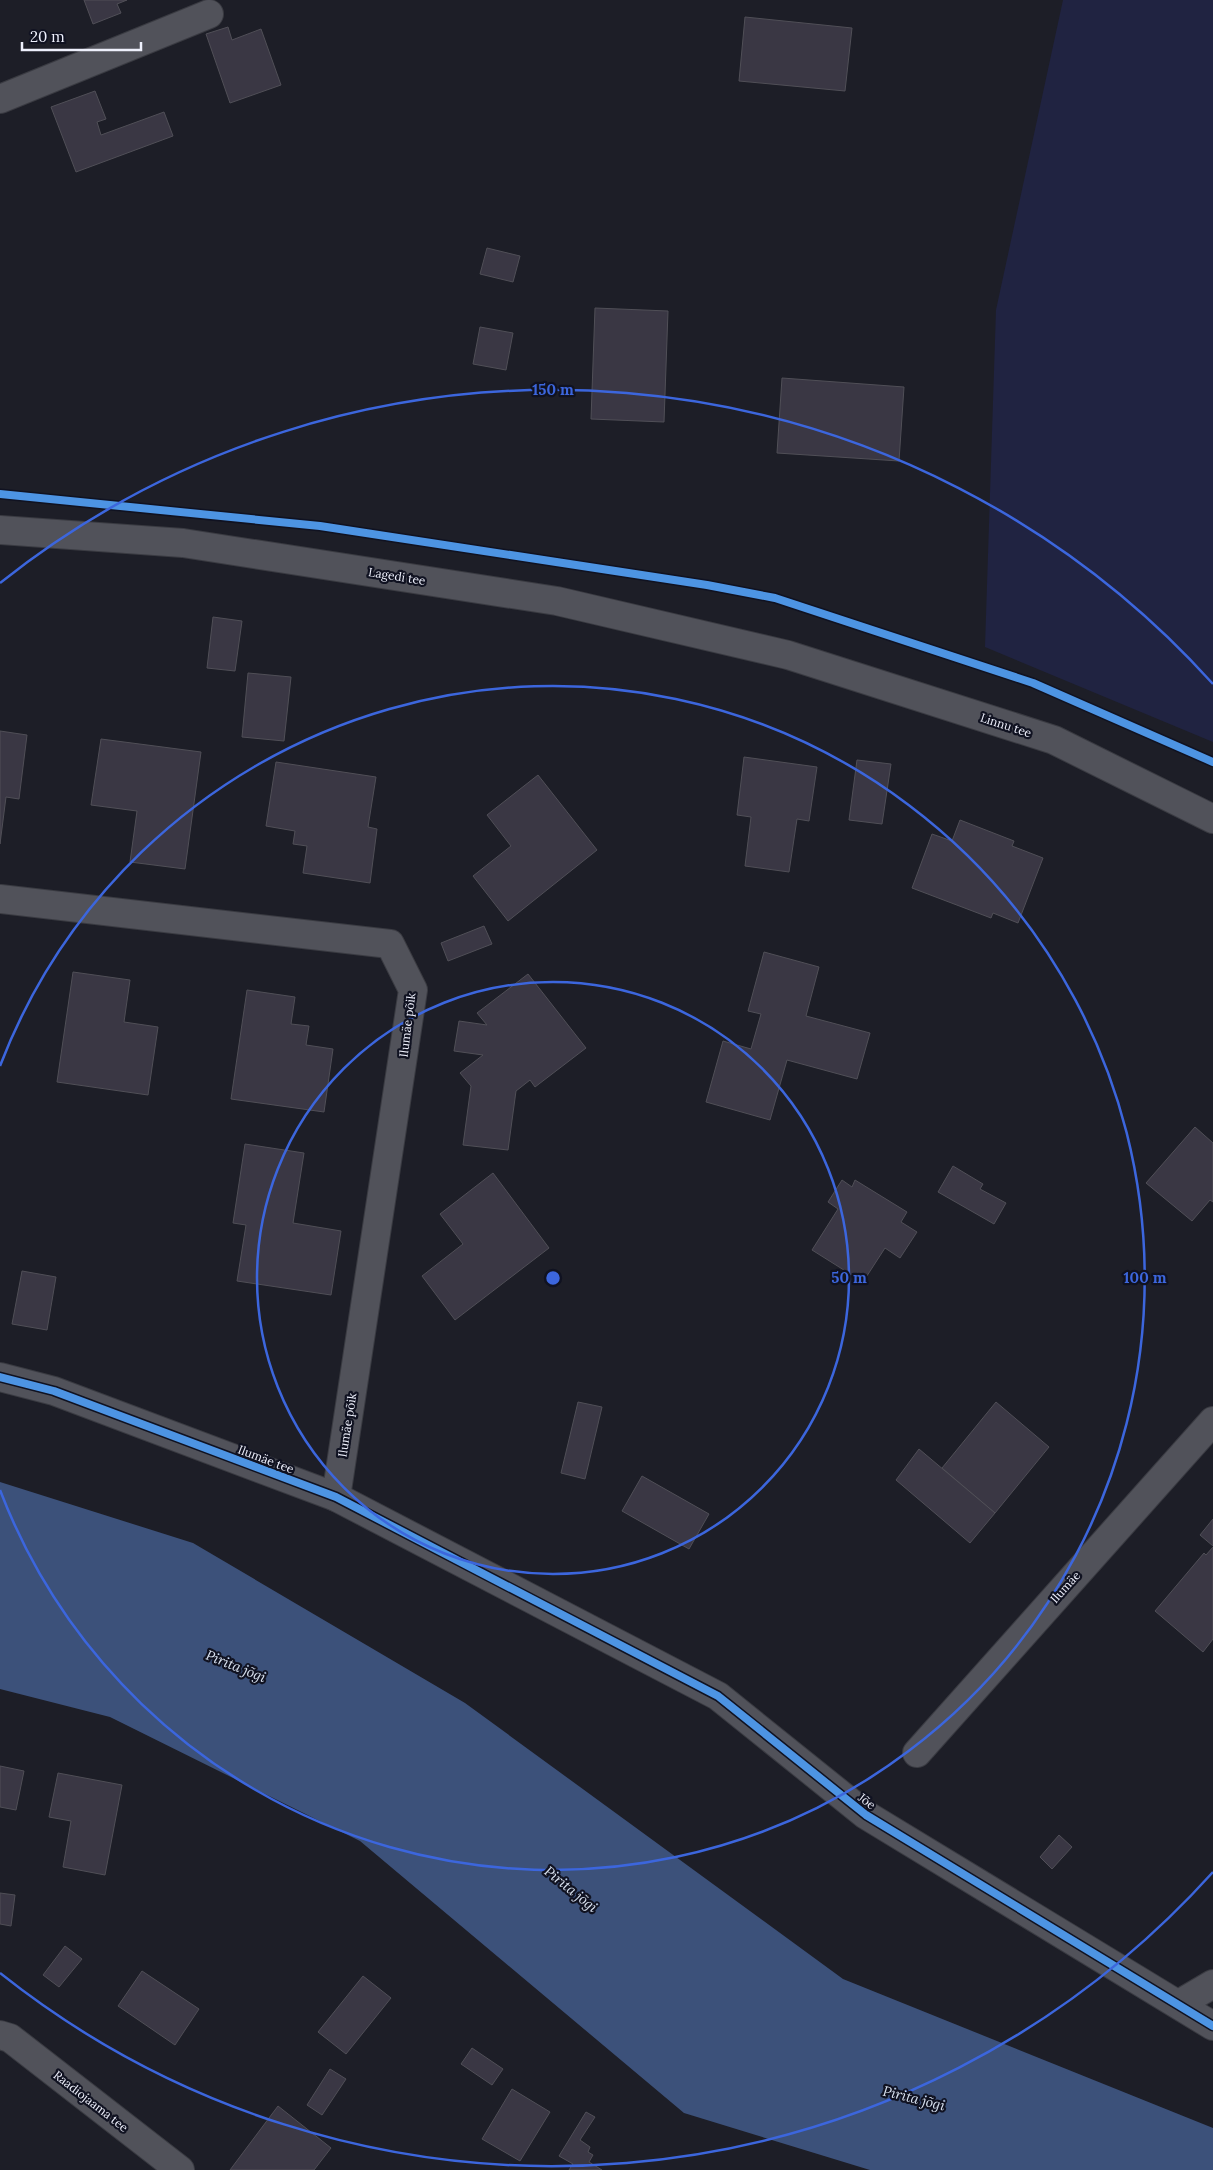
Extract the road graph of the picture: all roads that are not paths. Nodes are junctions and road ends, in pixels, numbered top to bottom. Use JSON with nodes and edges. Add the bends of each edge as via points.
{"nodes":[{"id":1,"x":209,"y":14,"type":"dead end"},
{"id":2,"x":0,"y":99,"type":"edge"},
{"id":3,"x":0,"y":530,"type":"edge"},
{"id":4,"x":788,"y":655,"type":"joint"},
{"id":5,"x":1213,"y":819,"type":"edge"},
{"id":6,"x":0,"y":899,"type":"edge"},
{"id":7,"x":0,"y":1376,"type":"edge"},
{"id":8,"x":1213,"y":1421,"type":"edge"},
{"id":9,"x":336,"y":1497,"type":"junction"},
{"id":10,"x":513,"y":1590,"type":"joint"},
{"id":11,"x":918,"y":1753,"type":"dead end"},
{"id":12,"x":1213,"y":1984,"type":"edge"},
{"id":13,"x":1179,"y":2004,"type":"junction"},
{"id":14,"x":1213,"y":2026,"type":"edge"},
{"id":15,"x":0,"y":2035,"type":"edge"},
{"id":16,"x":180,"y":2170,"type":"edge"}],
"edges":[{"from":1,"to":2,"type":"street"},
{"from":3,"to":4,"type":"street","name":"Lagedi tee","via":[[183,543],[557,601]]},
{"from":4,"to":5,"type":"street","name":"Linnu tee","via":[[1054,740]]},
{"from":6,"to":9,"type":"street","name":"Ilumäe põik","via":[[390,944],[413,990]]},
{"from":7,"to":9,"type":"street","name":"Ilumäe tee","via":[[54,1391]]},
{"from":8,"to":11,"type":"street","name":"Ilumäe"},
{"from":9,"to":10,"type":"street","name":"Ilumäe tee"},
{"from":10,"to":13,"type":"street","name":"Jõe","via":[[718,1696],[866,1815]]},
{"from":12,"to":13,"type":"street"},
{"from":13,"to":14,"type":"street","name":"Jõe"},
{"from":15,"to":16,"type":"street","name":"Raadiojaama tee","via":[[10,2038]]}]}
